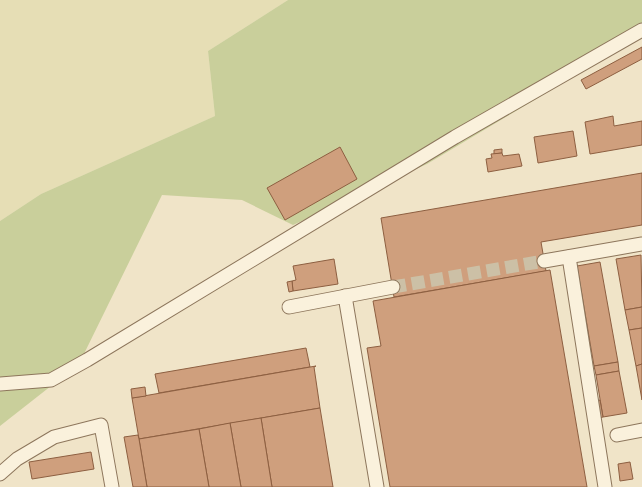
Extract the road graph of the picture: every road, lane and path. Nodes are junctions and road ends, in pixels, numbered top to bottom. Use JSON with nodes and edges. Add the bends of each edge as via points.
{"nodes":[{"id":1,"x":642,"y":30,"type":"edge"},
{"id":2,"x":642,"y":244,"type":"edge"},
{"id":3,"x":569,"y":257,"type":"junction"},
{"id":4,"x":544,"y":261,"type":"tunnel mouth"},
{"id":5,"x":393,"y":287,"type":"tunnel mouth"},
{"id":6,"x":345,"y":296,"type":"junction"},
{"id":7,"x":289,"y":307,"type":"dead end"},
{"id":8,"x":0,"y":384,"type":"edge"},
{"id":9,"x":642,"y":430,"type":"edge"},
{"id":10,"x":617,"y":435,"type":"dead end"},
{"id":11,"x":0,"y":474,"type":"edge"},
{"id":12,"x":112,"y":487,"type":"edge"},
{"id":13,"x":377,"y":487,"type":"edge"},
{"id":14,"x":605,"y":487,"type":"edge"}],
"edges":[{"from":1,"to":8,"type":"street","via":[[455,137],[51,380]]},
{"from":2,"to":3,"type":"street","via":[[627,252],[588,259]]},
{"from":3,"to":4,"type":"street"},
{"from":3,"to":14,"type":"street"},
{"from":5,"to":6,"type":"street"},
{"from":6,"to":7,"type":"street"},
{"from":6,"to":13,"type":"street"},
{"from":9,"to":10,"type":"street"},
{"from":11,"to":12,"type":"street","via":[[17,459],[54,437],[101,425]]}]}
